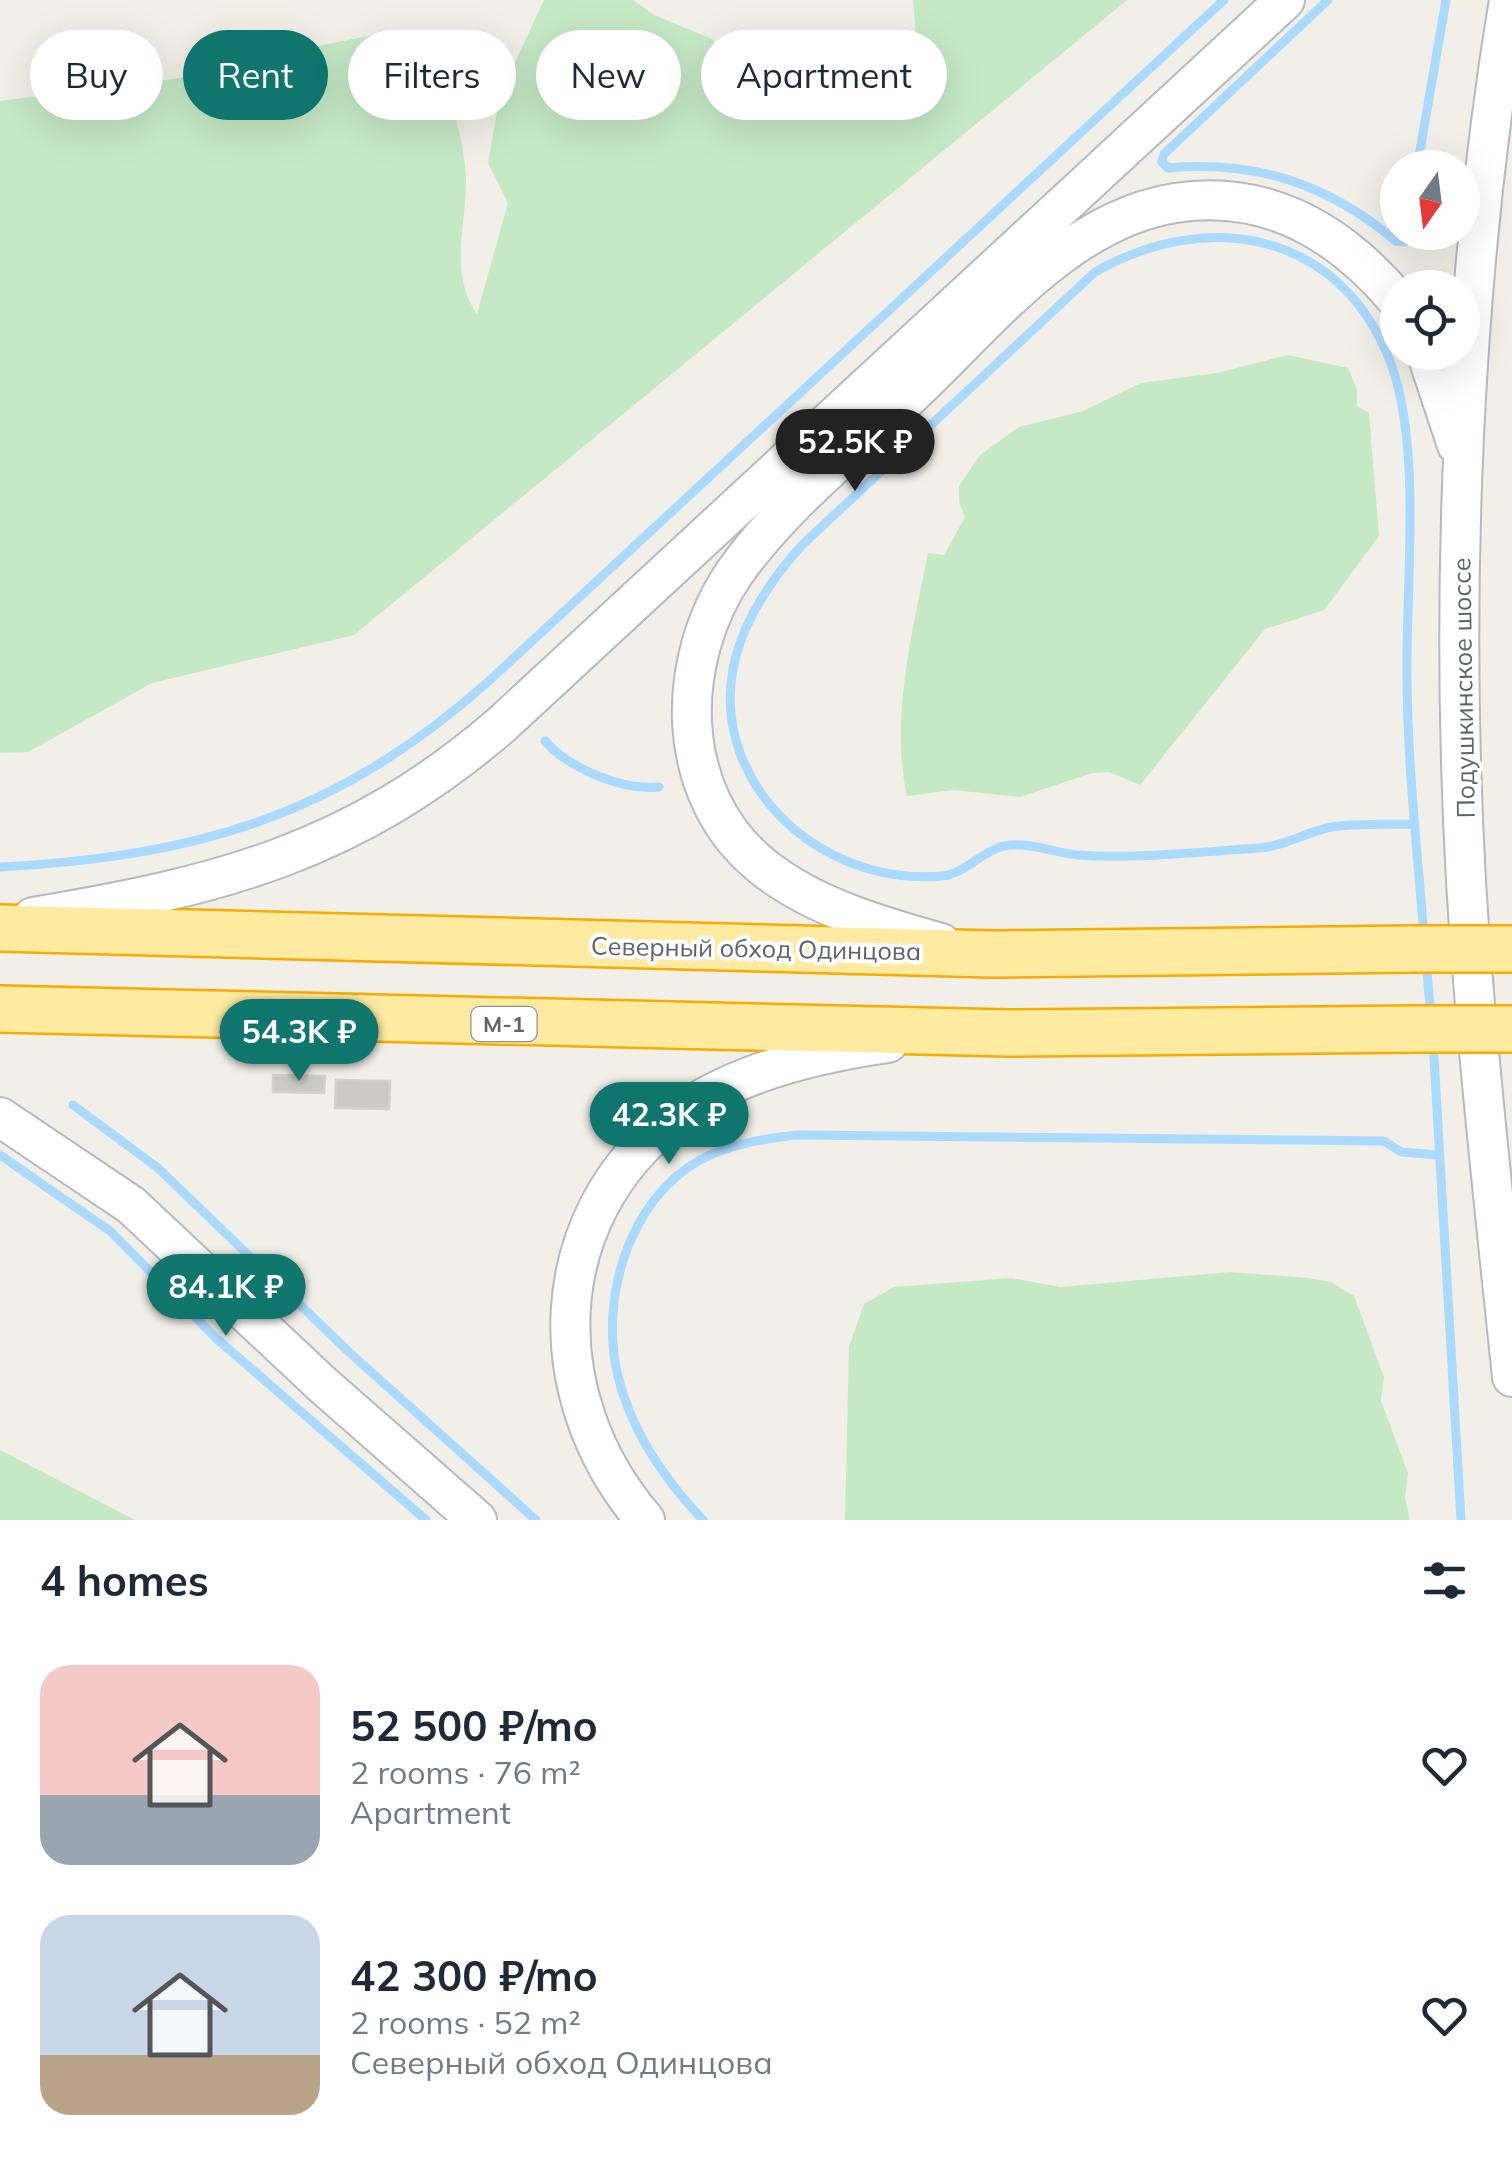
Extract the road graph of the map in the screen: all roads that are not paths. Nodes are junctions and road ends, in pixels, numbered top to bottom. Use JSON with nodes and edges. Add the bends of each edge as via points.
{"nodes":[{"id":1,"x":1285,"y":0,"type":"edge"},
{"id":2,"x":1509,"y":0,"type":"edge"},
{"id":3,"x":1380,"y":280,"type":"edge"},
{"id":4,"x":1432,"y":370,"type":"edge"},
{"id":5,"x":1461,"y":538,"type":"junction"},
{"id":6,"x":0,"y":925,"type":"edge"},
{"id":7,"x":1512,"y":949,"type":"edge"},
{"id":8,"x":992,"y":954,"type":"junction"},
{"id":9,"x":0,"y":1009,"type":"edge"},
{"id":10,"x":1512,"y":1029,"type":"edge"},
{"id":11,"x":1008,"y":1032,"type":"junction"},
{"id":12,"x":0,"y":1117,"type":"edge"},
{"id":13,"x":1512,"y":1376,"type":"edge"},
{"id":14,"x":477,"y":1520,"type":"edge"},
{"id":15,"x":645,"y":1520,"type":"edge"}],
"edges":[{"from":1,"to":6,"type":"main road","via":[[435,779],[367,822],[292,855],[128,900]]},
{"from":2,"to":5,"type":"main road","name":"Подушкинское шоссе","via":[[1492,106]]},
{"from":3,"to":8,"type":"main road","via":[[1326,234],[1283,213],[1211,200],[1143,211],[1050,264],[777,521],[733,575],[704,637],[690,707],[698,770],[734,838],[762,866],[840,910]]},
{"from":4,"to":5,"type":"main road","via":[[1457,444]]},
{"from":5,"to":13,"type":"main road","name":"Подушкинское шоссе","via":[[1466,881]]},
{"from":6,"to":8,"type":"highway","name":"Северный обход Одинцова"},
{"from":7,"to":8,"type":"highway","name":"Северный обход Одинцова","bridge":true},
{"from":9,"to":11,"type":"highway","number":"М-1"},
{"from":10,"to":11,"type":"highway","number":"М-1","bridge":true},
{"from":11,"to":15,"type":"main road","via":[[870,1046],[748,1079],[677,1115],[624,1166],[578,1258],[569,1354],[600,1452]]},
{"from":12,"to":14,"type":"main road","via":[[131,1205]]}]}
